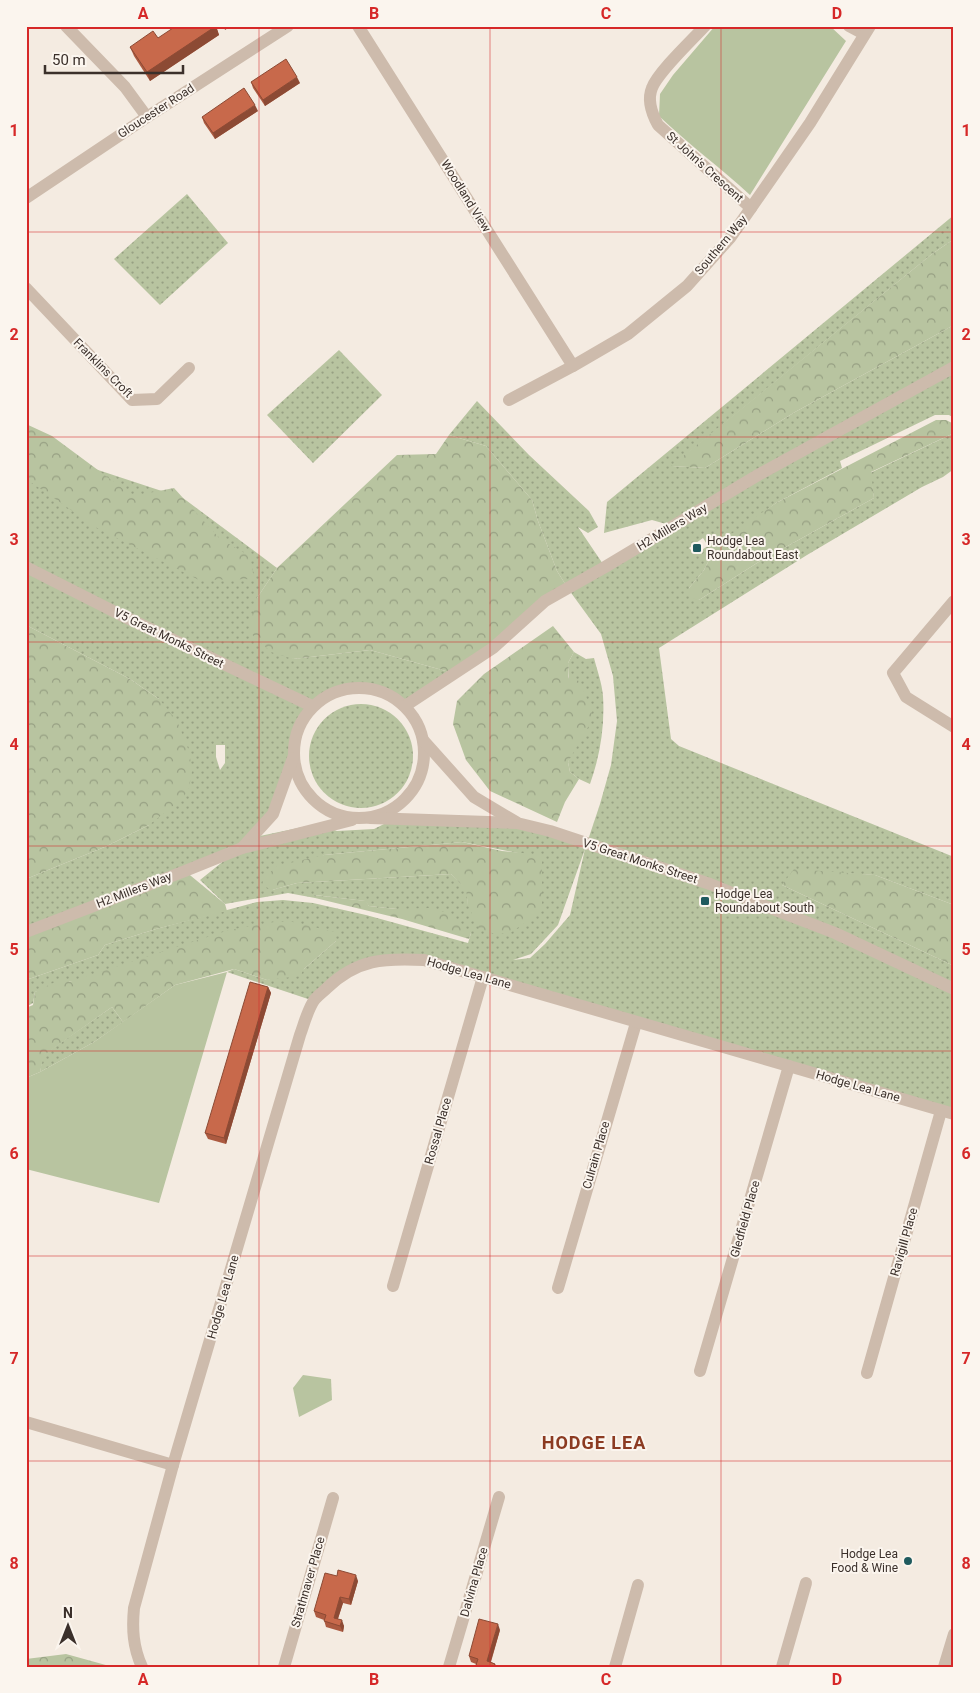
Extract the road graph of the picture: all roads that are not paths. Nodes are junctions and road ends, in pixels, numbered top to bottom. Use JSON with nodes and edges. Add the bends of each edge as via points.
{"nodes":[{"id":1,"x":66,"y":26,"type":"edge"},
{"id":2,"x":288,"y":26,"type":"edge"},
{"id":3,"x":358,"y":26,"type":"edge"},
{"id":4,"x":705,"y":26,"type":"edge"},
{"id":5,"x":849,"y":26,"type":"edge"},
{"id":6,"x":867,"y":30,"type":"edge"},
{"id":7,"x":147,"y":117,"type":"junction"},
{"id":8,"x":26,"y":198,"type":"edge"},
{"id":9,"x":752,"y":208,"type":"junction"},
{"id":10,"x":26,"y":288,"type":"edge"},
{"id":11,"x":573,"y":366,"type":"junction"},
{"id":12,"x":189,"y":368,"type":"dead end"},
{"id":13,"x":954,"y":368,"type":"edge"},
{"id":14,"x":509,"y":400,"type":"dead end"},
{"id":15,"x":26,"y":567,"type":"edge"},
{"id":16,"x":954,"y":601,"type":"edge"},
{"id":17,"x":312,"y":706,"type":"junction"},
{"id":18,"x":404,"y":706,"type":"junction"},
{"id":19,"x":954,"y":727,"type":"edge"},
{"id":20,"x":423,"y":740,"type":"junction"},
{"id":21,"x":293,"y":758,"type":"junction"},
{"id":22,"x":363,"y":818,"type":"junction"},
{"id":23,"x":517,"y":822,"type":"junction"},
{"id":24,"x":242,"y":848,"type":"junction"},
{"id":25,"x":26,"y":932,"type":"edge"},
{"id":26,"x":483,"y":977,"type":"junction"},
{"id":27,"x":954,"y":989,"type":"edge"},
{"id":28,"x":636,"y":1023,"type":"junction"},
{"id":29,"x":789,"y":1066,"type":"junction"},
{"id":30,"x":948,"y":1113,"type":"edge"},
{"id":31,"x":393,"y":1286,"type":"dead end"},
{"id":32,"x":558,"y":1288,"type":"dead end"},
{"id":33,"x":700,"y":1371,"type":"dead end"},
{"id":34,"x":867,"y":1373,"type":"dead end"},
{"id":35,"x":26,"y":1422,"type":"edge"},
{"id":36,"x":172,"y":1465,"type":"junction"},
{"id":37,"x":499,"y":1497,"type":"dead end"},
{"id":38,"x":332,"y":1498,"type":"dead end"},
{"id":39,"x":806,"y":1583,"type":"dead end"},
{"id":40,"x":638,"y":1584,"type":"dead end"},
{"id":41,"x":954,"y":1634,"type":"edge"},
{"id":42,"x":142,"y":1667,"type":"edge"},
{"id":43,"x":284,"y":1667,"type":"edge"},
{"id":44,"x":449,"y":1667,"type":"edge"},
{"id":45,"x":615,"y":1667,"type":"edge"},
{"id":46,"x":782,"y":1667,"type":"edge"},
{"id":47,"x":944,"y":1667,"type":"edge"}],
"edges":[{"from":1,"to":7,"type":"street","via":[[125,87]]},
{"from":2,"to":7,"type":"street","name":"Gloucester Road"},
{"from":3,"to":11,"type":"street","name":"Woodland View"},
{"from":4,"to":9,"type":"street","name":"St John's Crescent","via":[[658,77],[651,89],[652,114],[658,125]]},
{"from":5,"to":6,"type":"street"},
{"from":6,"to":9,"type":"street","name":"Southern Way","via":[[810,123]]},
{"from":7,"to":8,"type":"street","name":"Gloucester Road"},
{"from":9,"to":11,"type":"street","name":"Southern Way","via":[[687,286],[628,334]]},
{"from":10,"to":12,"type":"street","name":"Franklins Croft","via":[[132,400],[157,399]]},
{"from":11,"to":14,"type":"street","name":"Southern Way"},
{"from":13,"to":18,"type":"street","name":"H2 Millers Way","via":[[758,475],[545,601],[493,648]]},
{"from":15,"to":17,"type":"street","name":"V5 Great Monks Street"},
{"from":16,"to":19,"type":"street","via":[[893,673],[906,697]]},
{"from":17,"to":18,"type":"street","via":[[324,697],[355,687],[380,691]]},
{"from":17,"to":21,"type":"street","via":[[298,727]]},
{"from":18,"to":20,"type":"street","via":[[417,722]]},
{"from":20,"to":22,"type":"street","via":[[422,770],[408,796],[391,810]]},
{"from":20,"to":23,"type":"street","name":"V5 Great Monks Street","via":[[474,796]]},
{"from":21,"to":22,"type":"street","via":[[301,785],[319,805],[344,817]]},
{"from":21,"to":24,"type":"street","name":"H2 Millers Way","via":[[273,814]]},
{"from":22,"to":23,"type":"street","name":"V5 Great Monks Street"},
{"from":22,"to":24,"type":"street","name":"H2 Millers Way"},
{"from":23,"to":27,"type":"street","name":"V5 Great Monks Street","via":[[710,884],[835,934]]},
{"from":24,"to":25,"type":"street","name":"H2 Millers Way"},
{"from":26,"to":28,"type":"street","name":"Hodge Lea Lane"},
{"from":26,"to":31,"type":"street","name":"Rossal Place"},
{"from":26,"to":36,"type":"street","name":"Hodge Lea Lane","via":[[424,960],[392,958],[353,968],[314,1001],[300,1035]]},
{"from":28,"to":29,"type":"street","name":"Hodge Lea Lane"},
{"from":28,"to":32,"type":"street","name":"Culrain Place"},
{"from":29,"to":30,"type":"street","name":"Hodge Lea Lane"},
{"from":29,"to":33,"type":"street","name":"Gledfield Place"},
{"from":30,"to":34,"type":"street","name":"Ravigill Place"},
{"from":35,"to":36,"type":"street"},
{"from":36,"to":42,"type":"street","name":"Hodge Lea Lane","via":[[134,1608],[132,1631]]},
{"from":37,"to":44,"type":"street","name":"Dalvina Place"},
{"from":38,"to":43,"type":"street","name":"Strathnaver Place"},
{"from":39,"to":46,"type":"street"},
{"from":40,"to":45,"type":"street"},
{"from":41,"to":47,"type":"street"}]}
